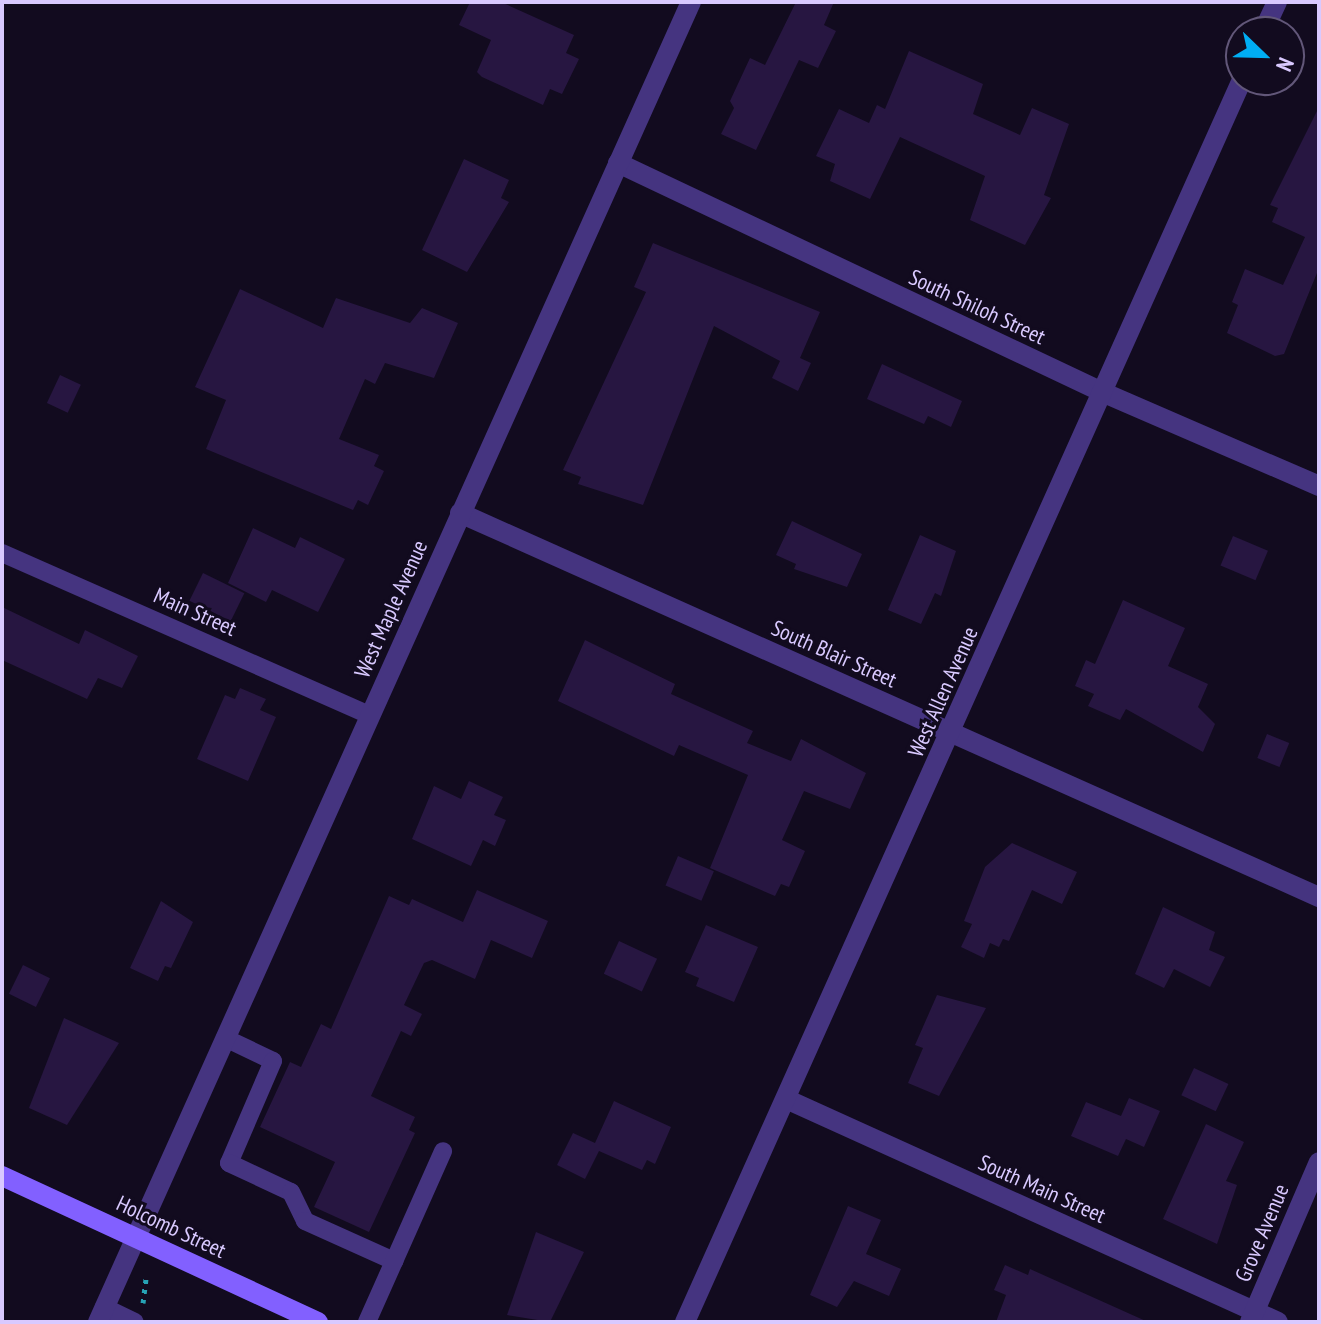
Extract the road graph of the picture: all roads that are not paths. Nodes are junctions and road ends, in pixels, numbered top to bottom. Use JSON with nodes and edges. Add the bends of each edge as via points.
{"nodes":[{"id":1,"x":691,"y":2,"type":"edge"},
{"id":2,"x":1235,"y":96,"type":"edge"},
{"id":3,"x":618,"y":163,"type":"junction"},
{"id":4,"x":1102,"y":392,"type":"junction"},
{"id":5,"x":1319,"y":486,"type":"edge"},
{"id":6,"x":460,"y":513,"type":"junction"},
{"id":7,"x":2,"y":553,"type":"edge"},
{"id":8,"x":370,"y":715,"type":"junction"},
{"id":9,"x":951,"y":734,"type":"junction"},
{"id":10,"x":1319,"y":897,"type":"edge"},
{"id":11,"x":225,"y":1038,"type":"junction"},
{"id":12,"x":786,"y":1099,"type":"junction"},
{"id":13,"x":443,"y":1151,"type":"dead end"},
{"id":14,"x":1319,"y":1162,"type":"edge"},
{"id":15,"x":2,"y":1176,"type":"edge"},
{"id":16,"x":136,"y":1237,"type":"junction"},
{"id":17,"x":394,"y":1261,"type":"junction"},
{"id":18,"x":101,"y":1315,"type":"edge"},
{"id":19,"x":1252,"y":1317,"type":"edge"},
{"id":20,"x":135,"y":1322,"type":"edge"},
{"id":21,"x":318,"y":1322,"type":"edge"},
{"id":22,"x":367,"y":1322,"type":"edge"},
{"id":23,"x":685,"y":1322,"type":"edge"},
{"id":24,"x":1278,"y":1322,"type":"edge"}],
"edges":[{"from":1,"to":3,"type":"street","name":"West Maple Avenue"},
{"from":2,"to":4,"type":"street","name":"West Allen Avenue"},
{"from":3,"to":4,"type":"street","name":"South Shiloh Street"},
{"from":3,"to":6,"type":"street","name":"West Maple Avenue"},
{"from":4,"to":5,"type":"street","name":"South Shiloh Street"},
{"from":4,"to":9,"type":"street","name":"West Allen Avenue"},
{"from":6,"to":8,"type":"street","name":"West Maple Avenue"},
{"from":6,"to":9,"type":"street","name":"South Blair Street"},
{"from":7,"to":8,"type":"lane","name":"Main Street"},
{"from":8,"to":11,"type":"street","name":"West Maple Avenue"},
{"from":9,"to":10,"type":"street","name":"South Blair Street"},
{"from":9,"to":12,"type":"street","name":"West Allen Avenue"},
{"from":11,"to":16,"type":"street","name":"West Maple Avenue"},
{"from":11,"to":17,"type":"lane","via":[[273,1061],[229,1163],[291,1192],[305,1221]]},
{"from":12,"to":19,"type":"street","name":"South Main Street"},
{"from":12,"to":23,"type":"street","name":"West Allen Avenue"},
{"from":13,"to":17,"type":"lane"},
{"from":14,"to":19,"type":"street","name":"Grove Avenue"},
{"from":15,"to":16,"type":"street","name":"Holcomb Street"},
{"from":16,"to":18,"type":"street","name":"West Maple Avenue"},
{"from":16,"to":21,"type":"street","name":"Holcomb Street"},
{"from":17,"to":22,"type":"lane"},
{"from":18,"to":20,"type":"lane"},
{"from":19,"to":24,"type":"street","name":"South Main Street"}]}
